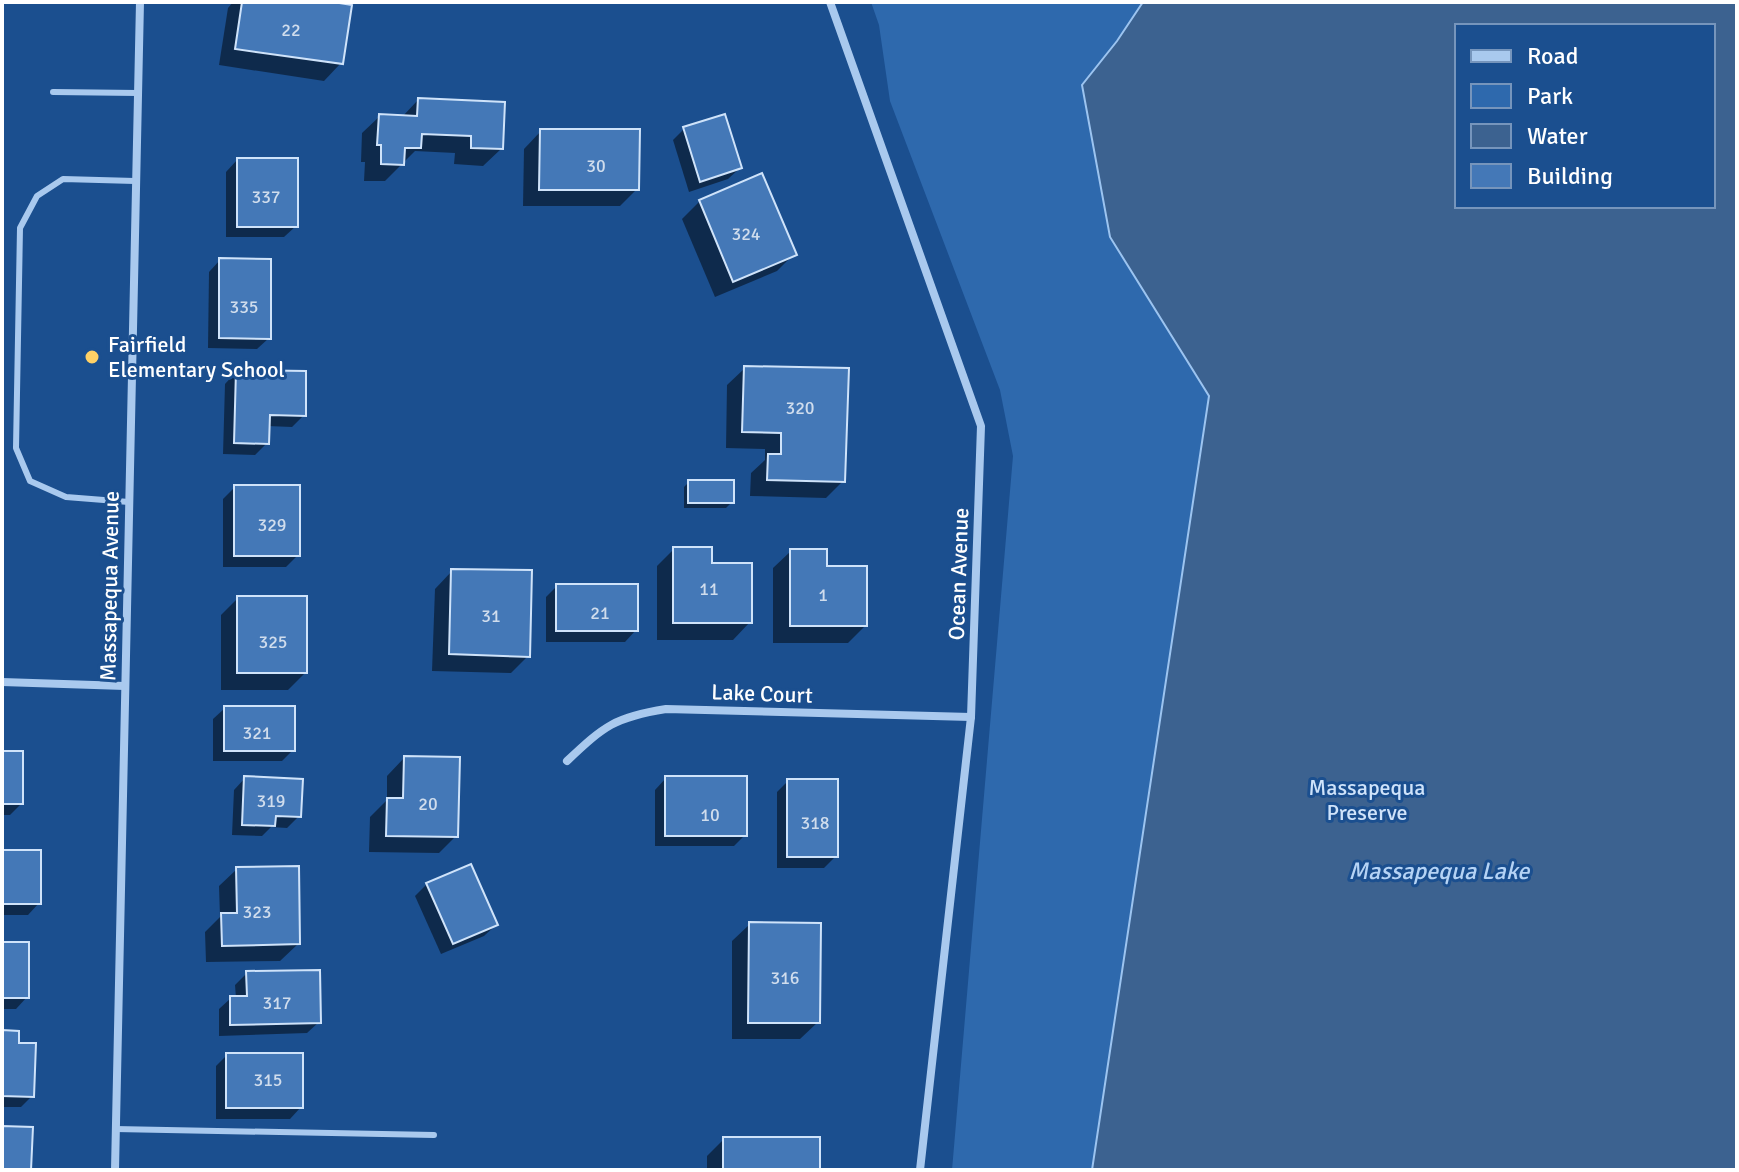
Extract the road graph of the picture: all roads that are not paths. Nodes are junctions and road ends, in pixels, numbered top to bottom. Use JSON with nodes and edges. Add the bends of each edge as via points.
{"nodes":[{"id":1,"x":140,"y":2,"type":"edge"},
{"id":2,"x":829,"y":2,"type":"edge"},
{"id":3,"x":53,"y":92,"type":"dead end"},
{"id":4,"x":138,"y":93,"type":"junction"},
{"id":5,"x":135,"y":181,"type":"junction"},
{"id":6,"x":129,"y":502,"type":"junction"},
{"id":7,"x":2,"y":682,"type":"edge"},
{"id":8,"x":125,"y":686,"type":"junction"},
{"id":9,"x":971,"y":717,"type":"junction"},
{"id":10,"x":567,"y":761,"type":"dead end"},
{"id":11,"x":115,"y":1129,"type":"junction"},
{"id":12,"x":434,"y":1135,"type":"dead end"},
{"id":13,"x":115,"y":1170,"type":"edge"},
{"id":14,"x":920,"y":1170,"type":"edge"}],
"edges":[{"from":1,"to":4,"type":"street","name":"Massapequa Avenue"},
{"from":2,"to":9,"type":"street","name":"Ocean Avenue","via":[[981,426]]},
{"from":3,"to":4,"type":"lane"},
{"from":4,"to":5,"type":"street","name":"Massapequa Avenue"},
{"from":5,"to":6,"type":"street","name":"Massapequa Avenue"},
{"from":5,"to":6,"type":"lane","via":[[63,179],[37,196],[20,228],[16,448],[30,481],[66,497]]},
{"from":6,"to":8,"type":"street","name":"Massapequa Avenue"},
{"from":7,"to":8,"type":"street"},
{"from":8,"to":11,"type":"street","name":"Massapequa Avenue"},
{"from":9,"to":10,"type":"street","name":"Lake Court","via":[[666,709],[630,715],[598,732]]},
{"from":9,"to":14,"type":"street","name":"Ocean Avenue"},
{"from":11,"to":12,"type":"lane"},
{"from":11,"to":13,"type":"street","name":"Massapequa Avenue"}]}
